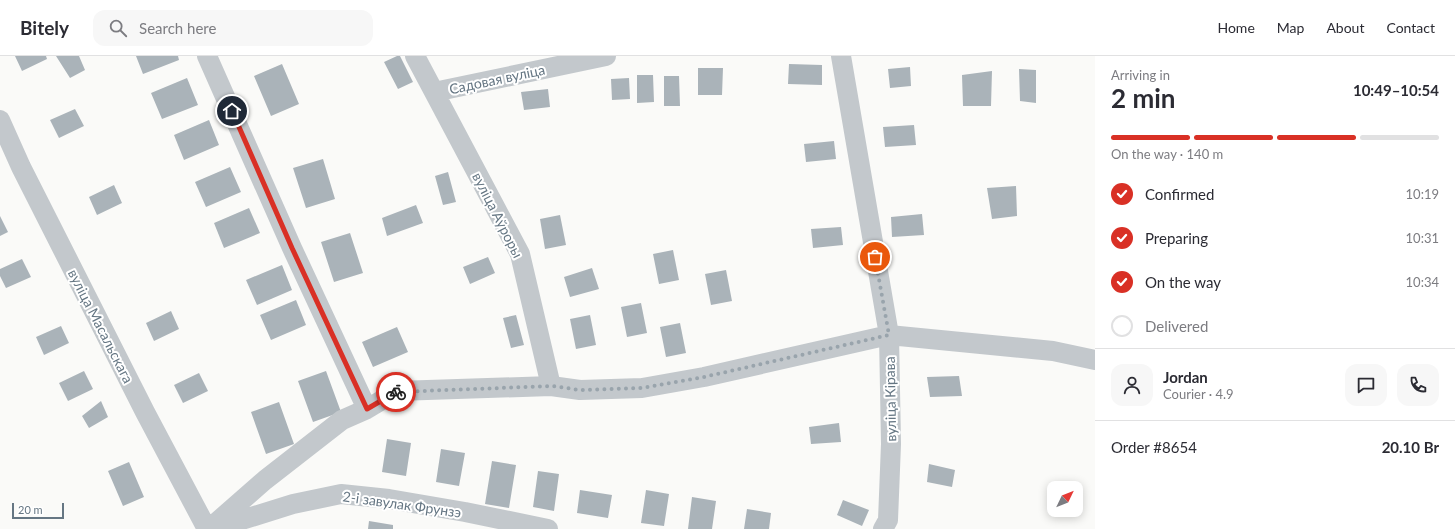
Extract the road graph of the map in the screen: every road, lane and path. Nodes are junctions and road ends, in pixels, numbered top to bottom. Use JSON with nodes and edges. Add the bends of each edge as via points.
{"nodes":[{"id":1,"x":207,"y":56,"type":"edge"},
{"id":2,"x":606,"y":56,"type":"edge"},
{"id":3,"x":841,"y":56,"type":"edge"},
{"id":4,"x":420,"y":60,"type":"edge"},
{"id":5,"x":434,"y":92,"type":"junction"},
{"id":6,"x":0,"y":120,"type":"edge"},
{"id":7,"x":889,"y":335,"type":"junction"},
{"id":8,"x":1095,"y":360,"type":"edge"},
{"id":9,"x":552,"y":386,"type":"junction"},
{"id":10,"x":367,"y":409,"type":"junction"},
{"id":11,"x":210,"y":529,"type":"edge"},
{"id":12,"x":548,"y":529,"type":"edge"},
{"id":13,"x":883,"y":529,"type":"edge"}],
"edges":[{"from":1,"to":10,"type":"street"},
{"from":2,"to":5,"type":"street","name":"Садовая вуліца"},
{"from":3,"to":7,"type":"street","name":"вуліца Кірава"},
{"from":4,"to":5,"type":"street","name":"вуліца Аўроры"},
{"from":5,"to":9,"type":"street","name":"вуліца Аўроры","via":[[520,254]]},
{"from":6,"to":11,"type":"street","name":"вуліца Масальскага","via":[[144,412]]},
{"from":7,"to":8,"type":"street","via":[[1053,351]]},
{"from":7,"to":9,"type":"street","via":[[704,377],[642,388],[580,390]]},
{"from":7,"to":13,"type":"street","name":"вуліца Кірава","via":[[892,444],[888,520]]},
{"from":9,"to":10,"type":"street","via":[[397,391]]},
{"from":10,"to":11,"type":"street","via":[[342,420],[265,480]]},
{"from":11,"to":12,"type":"street","name":"2-і завулак Фрунзэ","via":[[292,504],[341,494],[389,499]]}]}
